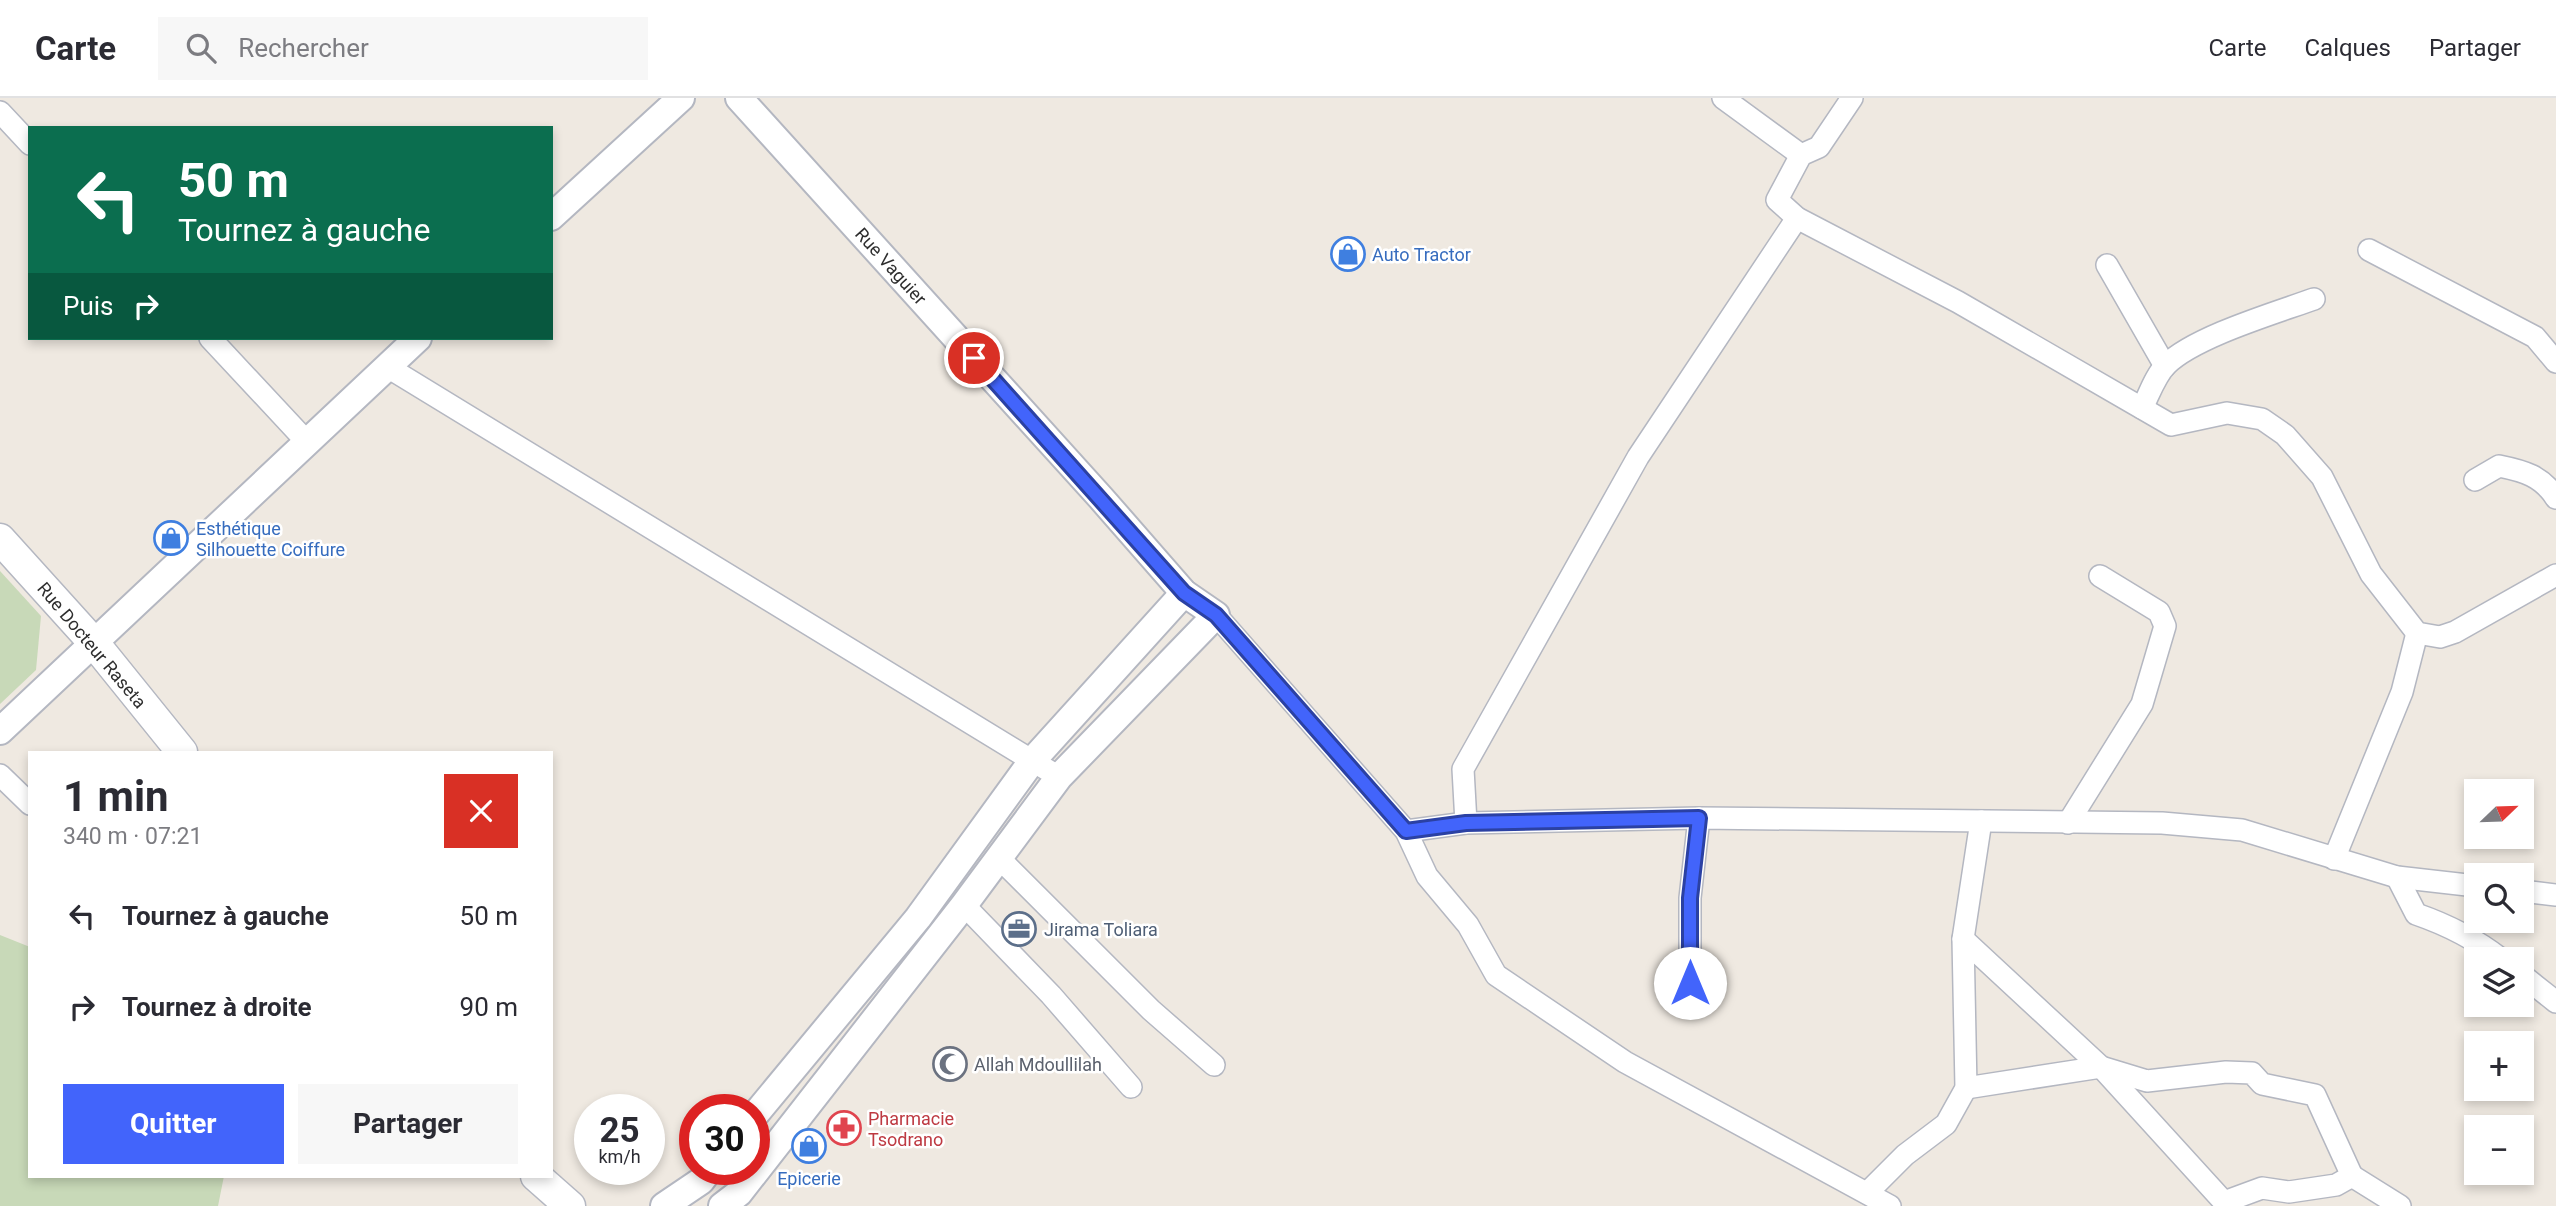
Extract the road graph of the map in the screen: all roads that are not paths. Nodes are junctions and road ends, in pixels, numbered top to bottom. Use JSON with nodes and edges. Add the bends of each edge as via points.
{"nodes":[{"id":1,"x":681,"y":98,"type":"edge"},
{"id":2,"x":739,"y":98,"type":"edge"},
{"id":3,"x":1723,"y":98,"type":"edge"},
{"id":4,"x":1852,"y":98,"type":"edge"},
{"id":5,"x":0,"y":112,"type":"edge"},
{"id":6,"x":28,"y":142,"type":"edge"},
{"id":7,"x":1801,"y":155,"type":"junction"},
{"id":8,"x":553,"y":215,"type":"edge"},
{"id":9,"x":1797,"y":218,"type":"junction"},
{"id":10,"x":2369,"y":250,"type":"dead end"},
{"id":11,"x":2107,"y":265,"type":"dead end"},
{"id":12,"x":2314,"y":299,"type":"dead end"},
{"id":13,"x":212,"y":340,"type":"edge"},
{"id":14,"x":416,"y":340,"type":"edge"},
{"id":15,"x":2556,"y":362,"type":"edge"},
{"id":16,"x":386,"y":366,"type":"junction"},
{"id":17,"x":2165,"y":366,"type":"junction"},
{"id":18,"x":2142,"y":408,"type":"junction"},
{"id":19,"x":307,"y":442,"type":"junction"},
{"id":20,"x":2475,"y":480,"type":"dead end"},
{"id":21,"x":2552,"y":482,"type":"edge"},
{"id":22,"x":0,"y":539,"type":"edge"},
{"id":23,"x":2556,"y":575,"type":"edge"},
{"id":24,"x":2100,"y":576,"type":"dead end"},
{"id":25,"x":1184,"y":593,"type":"junction"},
{"id":26,"x":1216,"y":615,"type":"junction"},
{"id":27,"x":2417,"y":633,"type":"junction"},
{"id":28,"x":94,"y":643,"type":"junction"},
{"id":29,"x":0,"y":731,"type":"edge"},
{"id":30,"x":181,"y":751,"type":"edge"},
{"id":31,"x":1032,"y":761,"type":"junction"},
{"id":32,"x":0,"y":775,"type":"edge"},
{"id":33,"x":1059,"y":777,"type":"junction"},
{"id":34,"x":28,"y":802,"type":"edge"},
{"id":35,"x":1699,"y":818,"type":"junction"},
{"id":36,"x":1981,"y":821,"type":"junction"},
{"id":37,"x":1466,"y":823,"type":"junction"},
{"id":38,"x":2068,"y":823,"type":"junction"},
{"id":39,"x":1406,"y":831,"type":"junction"},
{"id":40,"x":999,"y":858,"type":"junction"},
{"id":41,"x":2334,"y":859,"type":"junction"},
{"id":42,"x":2397,"y":877,"type":"junction"},
{"id":43,"x":2464,"y":885,"type":"edge"},
{"id":44,"x":2534,"y":892,"type":"edge"},
{"id":45,"x":2556,"y":895,"type":"edge"},
{"id":46,"x":964,"y":905,"type":"junction"},
{"id":47,"x":1963,"y":939,"type":"junction"},
{"id":48,"x":2486,"y":947,"type":"edge"},
{"id":49,"x":1690,"y":983,"type":"dead end"},
{"id":50,"x":2534,"y":985,"type":"edge"},
{"id":51,"x":2556,"y":1002,"type":"edge"},
{"id":52,"x":1214,"y":1065,"type":"dead end"},
{"id":53,"x":2101,"y":1067,"type":"junction"},
{"id":54,"x":1131,"y":1087,"type":"dead end"},
{"id":55,"x":1966,"y":1088,"type":"junction"},
{"id":56,"x":770,"y":1097,"type":"edge"},
{"id":57,"x":2352,"y":1176,"type":"junction"},
{"id":58,"x":538,"y":1178,"type":"edge"},
{"id":59,"x":695,"y":1185,"type":"edge"},
{"id":60,"x":1867,"y":1193,"type":"junction"},
{"id":61,"x":570,"y":1206,"type":"edge"},
{"id":62,"x":664,"y":1206,"type":"edge"},
{"id":63,"x":722,"y":1206,"type":"edge"},
{"id":64,"x":1890,"y":1206,"type":"edge"},
{"id":65,"x":2400,"y":1206,"type":"edge"}],
"edges":[{"from":1,"to":8,"type":"street"},
{"from":2,"to":25,"type":"street","name":"Rue Vaguier"},
{"from":3,"to":7,"type":"street"},
{"from":4,"to":7,"type":"street","via":[[1819,147]]},
{"from":5,"to":6,"type":"street"},
{"from":7,"to":9,"type":"street","via":[[1777,200]]},
{"from":9,"to":18,"type":"street","via":[[1958,302]]},
{"from":9,"to":37,"type":"street","via":[[1638,457],[1462,769]]},
{"from":10,"to":15,"type":"street","via":[[2535,337]]},
{"from":11,"to":17,"type":"street"},
{"from":12,"to":17,"type":"street","via":[[2223,332]]},
{"from":13,"to":19,"type":"street"},
{"from":14,"to":16,"type":"street"},
{"from":16,"to":19,"type":"street"},
{"from":16,"to":31,"type":"street"},
{"from":17,"to":18,"type":"street"},
{"from":18,"to":27,"type":"street","via":[[2171,425],[2227,414],[2262,419],[2285,435],[2322,477],[2371,575]]},
{"from":19,"to":28,"type":"street"},
{"from":20,"to":21,"type":"street","via":[[2499,466]]},
{"from":22,"to":28,"type":"main road","name":"Rue Docteur Raseta"},
{"from":23,"to":27,"type":"street","via":[[2455,632],[2440,637]]},
{"from":24,"to":38,"type":"street","via":[[2159,612],[2165,625],[2142,704]]},
{"from":25,"to":26,"type":"street","name":"Rue Vaguier"},
{"from":25,"to":31,"type":"street"},
{"from":26,"to":33,"type":"street"},
{"from":26,"to":39,"type":"street"},
{"from":27,"to":41,"type":"street","via":[[2402,692]]},
{"from":28,"to":29,"type":"street"},
{"from":28,"to":30,"type":"main road","name":"Rue Docteur Raseta"},
{"from":31,"to":33,"type":"street"},
{"from":31,"to":56,"type":"street","via":[[918,918]]},
{"from":32,"to":34,"type":"street"},
{"from":33,"to":40,"type":"street"},
{"from":35,"to":36,"type":"street"},
{"from":35,"to":37,"type":"street"},
{"from":35,"to":49,"type":"street","via":[[1690,898]]},
{"from":36,"to":38,"type":"street"},
{"from":36,"to":47,"type":"street"},
{"from":37,"to":39,"type":"street"},
{"from":38,"to":41,"type":"street","via":[[2162,823],[2242,830]]},
{"from":39,"to":60,"type":"street","via":[[1427,876],[1468,925],[1496,975],[1625,1062]]},
{"from":40,"to":46,"type":"street"},
{"from":40,"to":52,"type":"street","via":[[1151,1010]]},
{"from":41,"to":42,"type":"street"},
{"from":42,"to":43,"type":"street"},
{"from":42,"to":48,"type":"street","via":[[2416,914],[2452,926]]},
{"from":44,"to":45,"type":"street"},
{"from":46,"to":54,"type":"street"},
{"from":46,"to":63,"type":"street","via":[[739,1193]]},
{"from":47,"to":53,"type":"street"},
{"from":47,"to":55,"type":"street"},
{"from":50,"to":51,"type":"street"},
{"from":53,"to":55,"type":"street"},
{"from":53,"to":57,"type":"street","via":[[2147,1081],[2252,1073],[2262,1084],[2315,1095]]},
{"from":53,"to":57,"type":"street","via":[[2224,1202],[2262,1188],[2289,1192],[2336,1185]]},
{"from":55,"to":60,"type":"street","via":[[1946,1124],[1905,1155]]},
{"from":57,"to":65,"type":"street"},
{"from":58,"to":61,"type":"main road"},
{"from":59,"to":62,"type":"street"},
{"from":60,"to":64,"type":"street"}]}
